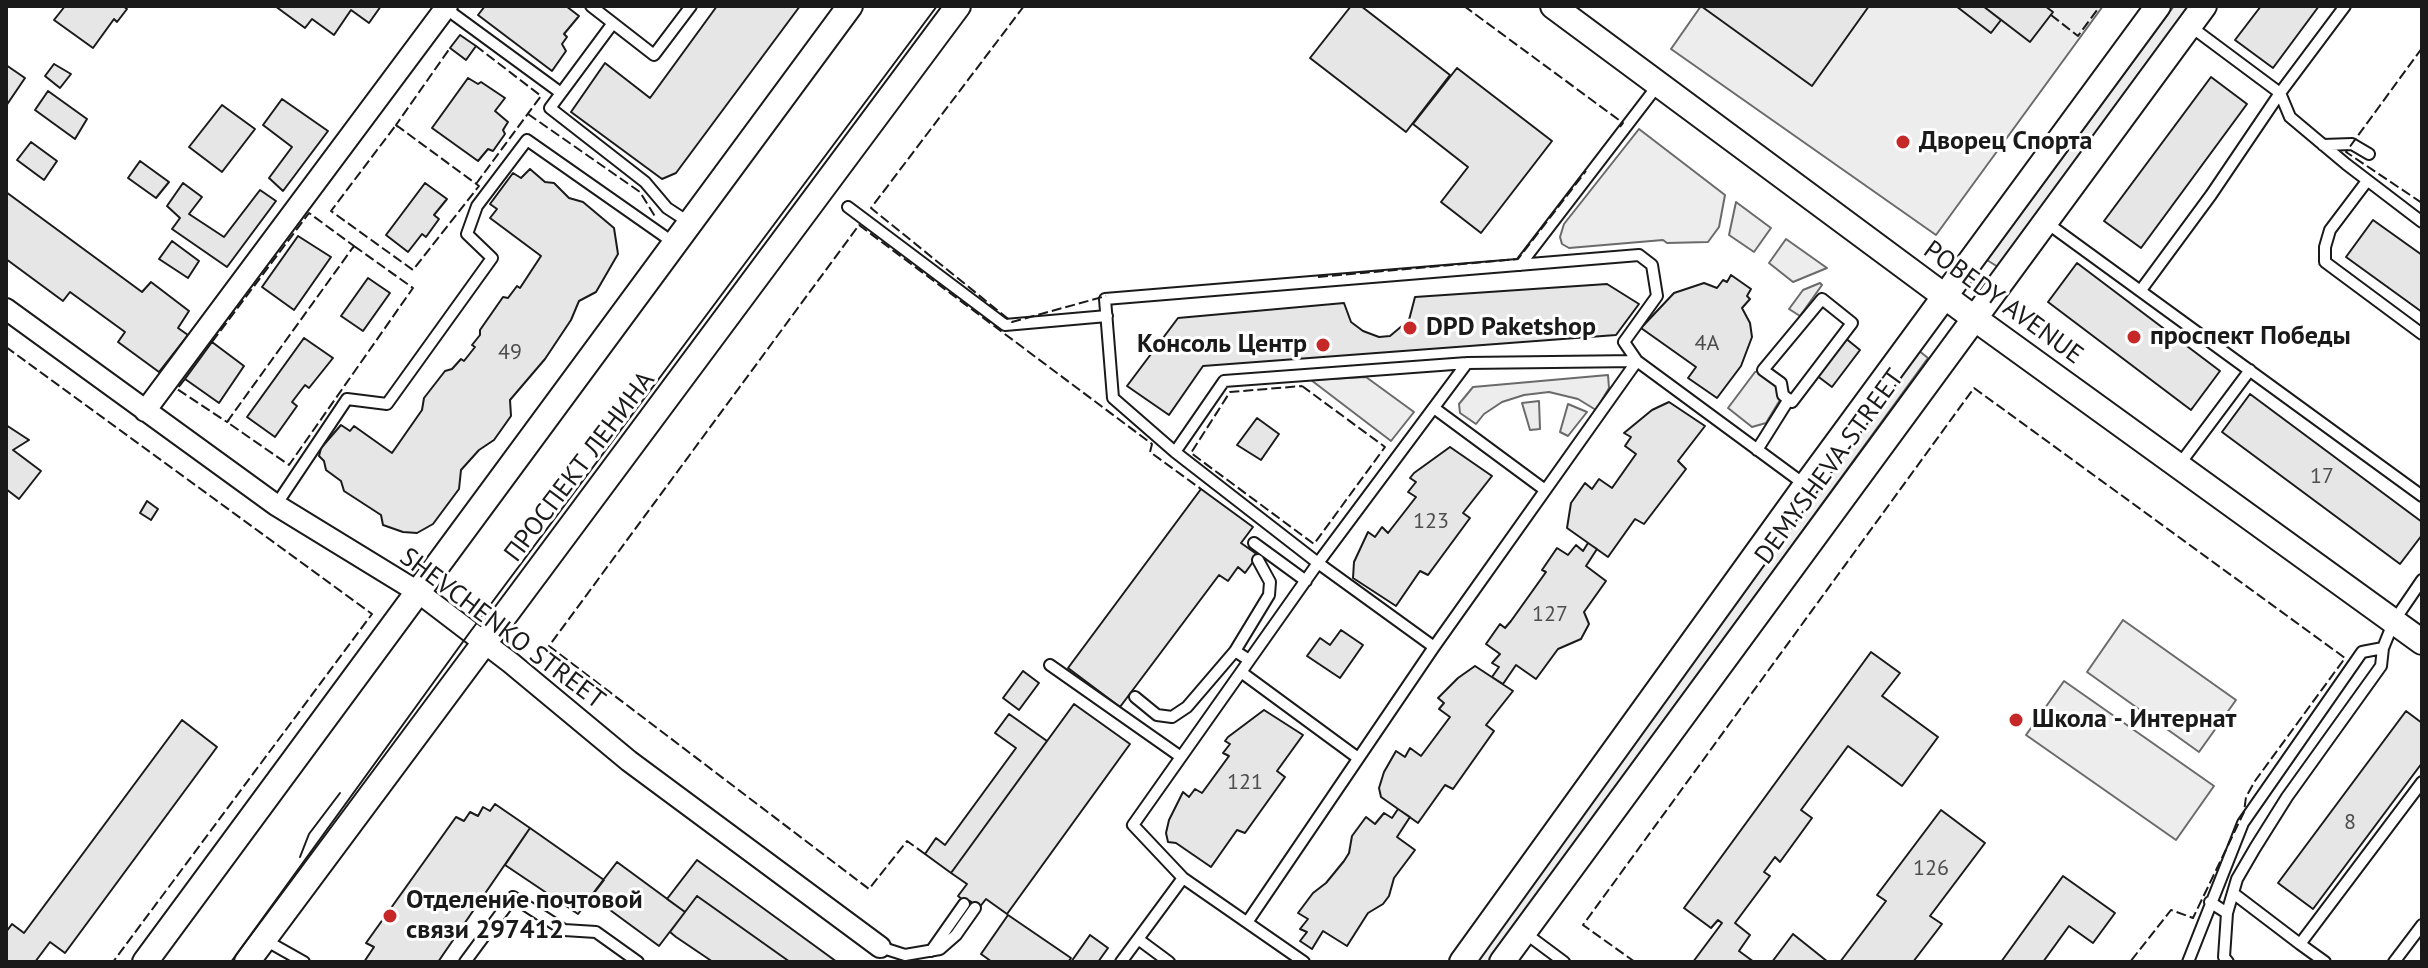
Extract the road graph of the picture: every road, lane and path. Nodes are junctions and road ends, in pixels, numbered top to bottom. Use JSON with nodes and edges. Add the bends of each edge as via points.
{"nodes":[{"id":1,"x":591,"y":6,"type":"edge"},
{"id":2,"x":691,"y":6,"type":"edge"},
{"id":3,"x":850,"y":6,"type":"edge"},
{"id":4,"x":958,"y":6,"type":"edge"},
{"id":5,"x":1553,"y":6,"type":"edge"},
{"id":6,"x":2158,"y":6,"type":"edge"},
{"id":7,"x":2345,"y":6,"type":"edge"},
{"id":8,"x":446,"y":7,"type":"edge"},
{"id":9,"x":2197,"y":16,"type":"edge"},
{"id":10,"x":613,"y":23,"type":"junction"},
{"id":11,"x":1659,"y":83,"type":"junction"},
{"id":12,"x":561,"y":93,"type":"junction"},
{"id":13,"x":2280,"y":93,"type":"junction"},
{"id":14,"x":2323,"y":145,"type":"junction"},
{"id":15,"x":2369,"y":154,"type":"dead end"},
{"id":16,"x":2367,"y":181,"type":"junction"},
{"id":17,"x":848,"y":207,"type":"dead end"},
{"id":18,"x":2045,"y":222,"type":"junction"},
{"id":19,"x":2422,"y":222,"type":"edge"},
{"id":20,"x":690,"y":223,"type":"junction"},
{"id":21,"x":675,"y":243,"type":"junction"},
{"id":22,"x":1520,"y":265,"type":"junction"},
{"id":23,"x":2141,"y":290,"type":"junction"},
{"id":24,"x":1944,"y":296,"type":"junction"},
{"id":25,"x":6,"y":309,"type":"edge"},
{"id":26,"x":1107,"y":316,"type":"junction"},
{"id":27,"x":1974,"y":318,"type":"junction"},
{"id":28,"x":2422,"y":334,"type":"edge"},
{"id":29,"x":1637,"y":361,"type":"junction"},
{"id":30,"x":1467,"y":363,"type":"junction"},
{"id":31,"x":2250,"y":370,"type":"junction"},
{"id":32,"x":1789,"y":399,"type":"junction"},
{"id":33,"x":1434,"y":408,"type":"junction"},
{"id":34,"x":145,"y":411,"type":"junction"},
{"id":35,"x":1757,"y":450,"type":"junction"},
{"id":36,"x":1175,"y":452,"type":"junction"},
{"id":37,"x":2178,"y":466,"type":"junction"},
{"id":38,"x":1806,"y":485,"type":"junction"},
{"id":39,"x":1545,"y":490,"type":"junction"},
{"id":40,"x":2422,"y":496,"type":"edge"},
{"id":41,"x":276,"y":505,"type":"junction"},
{"id":42,"x":1254,"y":543,"type":"dead end"},
{"id":43,"x":1258,"y":560,"type":"dead end"},
{"id":44,"x":1318,"y":563,"type":"junction"},
{"id":45,"x":2422,"y":580,"type":"edge"},
{"id":46,"x":1306,"y":581,"type":"junction"},
{"id":47,"x":418,"y":592,"type":"junction"},
{"id":48,"x":2394,"y":621,"type":"junction"},
{"id":49,"x":2422,"y":642,"type":"edge"},
{"id":50,"x":484,"y":643,"type":"junction"},
{"id":51,"x":1434,"y":647,"type":"junction"},
{"id":52,"x":2383,"y":648,"type":"junction"},
{"id":53,"x":1235,"y":651,"type":"junction"},
{"id":54,"x":1249,"y":660,"type":"junction"},
{"id":55,"x":1050,"y":665,"type":"dead end"},
{"id":56,"x":1241,"y":672,"type":"junction"},
{"id":57,"x":1135,"y":697,"type":"dead end"},
{"id":58,"x":1181,"y":757,"type":"junction"},
{"id":59,"x":1358,"y":758,"type":"junction"},
{"id":60,"x":2422,"y":782,"type":"edge"},
{"id":61,"x":1183,"y":878,"type":"junction"},
{"id":62,"x":2233,"y":893,"type":"junction"},
{"id":63,"x":2210,"y":902,"type":"junction"},
{"id":64,"x":969,"y":906,"type":"dead end"},
{"id":65,"x":2227,"y":913,"type":"junction"},
{"id":66,"x":1248,"y":921,"type":"junction"},
{"id":67,"x":2422,"y":925,"type":"edge"},
{"id":68,"x":1523,"y":932,"type":"junction"},
{"id":69,"x":264,"y":939,"type":"junction"},
{"id":70,"x":1138,"y":939,"type":"junction"},
{"id":71,"x":2300,"y":944,"type":"junction"},
{"id":72,"x":880,"y":947,"type":"joint"},
{"id":73,"x":145,"y":962,"type":"edge"},
{"id":74,"x":247,"y":962,"type":"edge"},
{"id":75,"x":304,"y":962,"type":"edge"},
{"id":76,"x":465,"y":962,"type":"edge"},
{"id":77,"x":638,"y":962,"type":"edge"},
{"id":78,"x":1121,"y":962,"type":"edge"},
{"id":79,"x":1169,"y":962,"type":"edge"},
{"id":80,"x":1304,"y":962,"type":"edge"},
{"id":81,"x":1462,"y":962,"type":"edge"},
{"id":82,"x":1502,"y":962,"type":"edge"},
{"id":83,"x":1564,"y":962,"type":"edge"},
{"id":84,"x":2188,"y":962,"type":"edge"},
{"id":85,"x":2228,"y":962,"type":"edge"},
{"id":86,"x":2325,"y":962,"type":"edge"},
{"id":87,"x":2394,"y":962,"type":"edge"}],
"edges":[{"from":1,"to":10,"type":"lane"},
{"from":2,"to":10,"type":"lane","via":[[654,55]]},
{"from":3,"to":20,"type":"street"},
{"from":4,"to":50,"type":"street","name":"ПРОСПЕКТ ЛЕНИНА"},
{"from":5,"to":11,"type":"street","name":"POBEDY AVENUE"},
{"from":6,"to":24,"type":"street","name":"DEMYSHEVA STREET"},
{"from":7,"to":13,"type":"lane"},
{"from":8,"to":12,"type":"lane"},
{"from":8,"to":34,"type":"street"},
{"from":9,"to":13,"type":"lane"},
{"from":9,"to":18,"type":"street","name":"DEMYSHEVA STREET"},
{"from":10,"to":12,"type":"lane"},
{"from":11,"to":22,"type":"lane"},
{"from":11,"to":24,"type":"street","name":"POBEDY AVENUE"},
{"from":12,"to":20,"type":"lane","via":[[550,108]]},
{"from":13,"to":14,"type":"lane","via":[[2290,117]]},
{"from":13,"to":23,"type":"lane"},
{"from":14,"to":15,"type":"lane","via":[[2352,144]]},
{"from":14,"to":16,"type":"lane"},
{"from":16,"to":19,"type":"lane"},
{"from":16,"to":28,"type":"lane","via":[[2330,230],[2325,262]]},
{"from":17,"to":26,"type":"lane","via":[[1005,325]]},
{"from":18,"to":23,"type":"lane"},
{"from":18,"to":27,"type":"street","name":"DEMYSHEVA STREET"},
{"from":20,"to":21,"type":"street"},
{"from":21,"to":41,"type":"lane","via":[[527,140],[477,206],[467,234],[492,258],[387,404],[347,399]]},
{"from":21,"to":47,"type":"street"},
{"from":22,"to":26,"type":"lane","via":[[1105,299]]},
{"from":22,"to":29,"type":"lane","via":[[1639,255],[1652,265],[1657,296],[1624,342]]},
{"from":23,"to":31,"type":"lane"},
{"from":24,"to":27,"type":"street","name":"POBEDY AVENUE"},
{"from":24,"to":38,"type":"street","name":"DEMYSHEVA STREET"},
{"from":25,"to":34,"type":"street","name":"SHEVCHENKO STREET"},
{"from":26,"to":36,"type":"lane","via":[[1113,398]]},
{"from":27,"to":37,"type":"street","name":"POBEDY AVENUE"},
{"from":27,"to":68,"type":"street","name":"DEMYSHEVA STREET"},
{"from":29,"to":30,"type":"lane"},
{"from":29,"to":35,"type":"lane"},
{"from":29,"to":39,"type":"lane"},
{"from":30,"to":33,"type":"lane"},
{"from":30,"to":36,"type":"lane","via":[[1224,381]]},
{"from":31,"to":37,"type":"lane"},
{"from":31,"to":40,"type":"lane"},
{"from":32,"to":32,"type":"lane","via":[[1792,402],[1852,323],[1822,299],[1763,370],[1781,383]]},
{"from":32,"to":35,"type":"lane"},
{"from":33,"to":39,"type":"lane"},
{"from":33,"to":44,"type":"lane"},
{"from":34,"to":41,"type":"street","name":"SHEVCHENKO STREET"},
{"from":35,"to":38,"type":"lane"},
{"from":36,"to":44,"type":"lane"},
{"from":37,"to":48,"type":"street","name":"POBEDY AVENUE"},
{"from":38,"to":81,"type":"street","name":"DEMYSHEVA STREET"},
{"from":39,"to":51,"type":"lane"},
{"from":41,"to":47,"type":"street","name":"SHEVCHENKO STREET"},
{"from":42,"to":46,"type":"lane"},
{"from":43,"to":53,"type":"lane","via":[[1270,582],[1269,595]]},
{"from":44,"to":46,"type":"lane"},
{"from":44,"to":51,"type":"lane"},
{"from":45,"to":48,"type":"lane"},
{"from":46,"to":54,"type":"lane"},
{"from":47,"to":50,"type":"street","name":"SHEVCHENKO STREET"},
{"from":47,"to":73,"type":"street"},
{"from":48,"to":49,"type":"street","name":"POBEDY AVENUE"},
{"from":48,"to":52,"type":"lane"},
{"from":50,"to":69,"type":"street","name":"ПРОСПЕКТ ЛЕНИНА"},
{"from":50,"to":72,"type":"street","name":"SHEVCHENKO STREET","via":[[629,761]]},
{"from":51,"to":59,"type":"lane"},
{"from":52,"to":62,"type":"lane","via":[[2381,666],[2287,797]]},
{"from":52,"to":63,"type":"lane","via":[[2362,652],[2243,823]]},
{"from":53,"to":54,"type":"lane"},
{"from":53,"to":57,"type":"lane","via":[[1172,717],[1157,715]]},
{"from":54,"to":56,"type":"lane"},
{"from":55,"to":58,"type":"lane"},
{"from":56,"to":58,"type":"lane"},
{"from":56,"to":59,"type":"lane"},
{"from":58,"to":61,"type":"lane","via":[[1133,825]]},
{"from":59,"to":66,"type":"lane"},
{"from":60,"to":71,"type":"lane"},
{"from":61,"to":66,"type":"lane"},
{"from":61,"to":70,"type":"lane"},
{"from":62,"to":65,"type":"lane"},
{"from":62,"to":71,"type":"lane"},
{"from":63,"to":65,"type":"lane"},
{"from":63,"to":84,"type":"lane"},
{"from":64,"to":72,"type":"lane","via":[[931,951],[905,955]]},
{"from":65,"to":85,"type":"lane"},
{"from":66,"to":80,"type":"lane"},
{"from":67,"to":87,"type":"lane"},
{"from":68,"to":82,"type":"street","name":"DEMYSHEVA STREET"},
{"from":68,"to":83,"type":"lane"},
{"from":69,"to":74,"type":"street","name":"ПРОСПЕКТ ЛЕНИНА"},
{"from":69,"to":75,"type":"lane"},
{"from":70,"to":78,"type":"lane"},
{"from":70,"to":79,"type":"lane"},
{"from":71,"to":86,"type":"lane"},
{"from":76,"to":77,"type":"lane","via":[[513,897],[564,930],[596,932]]}]}
